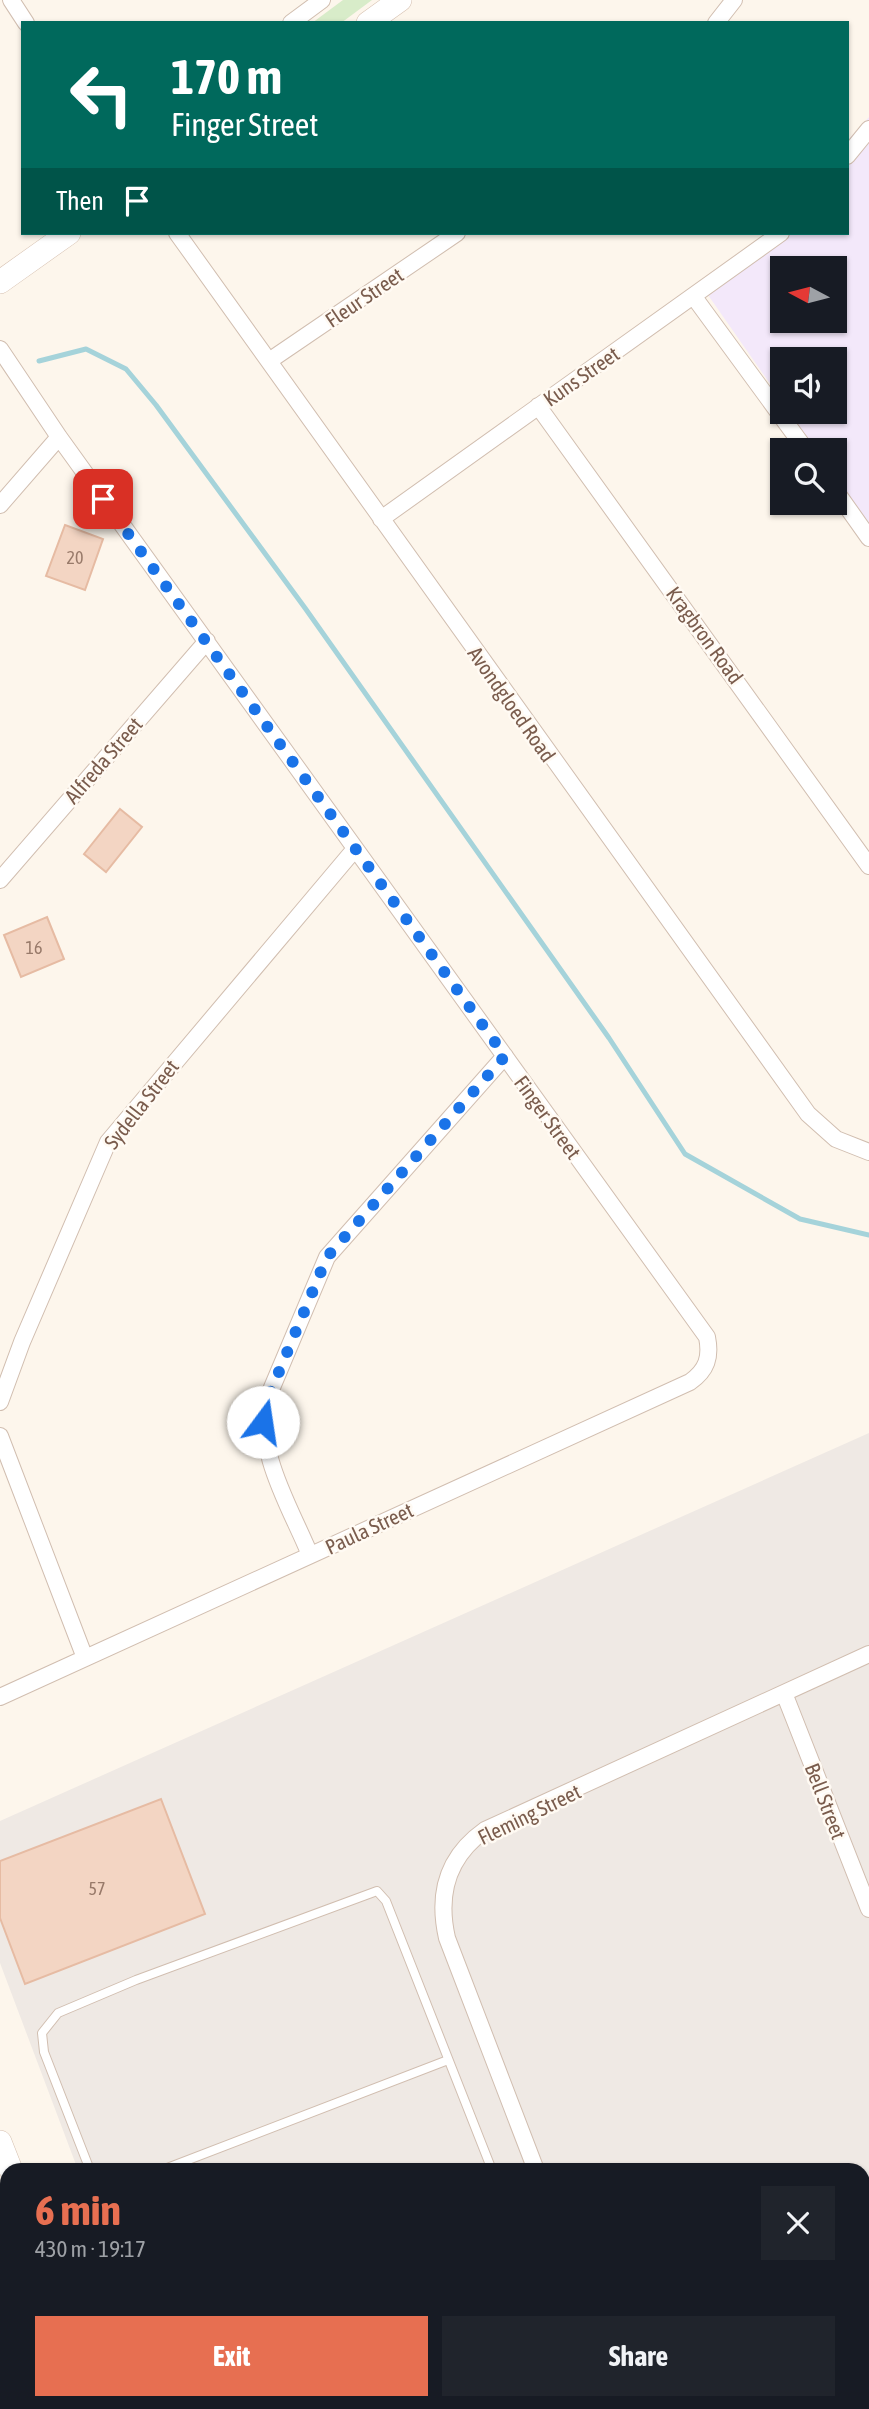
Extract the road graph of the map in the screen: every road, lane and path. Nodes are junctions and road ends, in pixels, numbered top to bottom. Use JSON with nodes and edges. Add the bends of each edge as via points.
{"nodes":[{"id":1,"x":10,"y":0,"type":"edge"},
{"id":2,"x":322,"y":0,"type":"edge"},
{"id":3,"x":400,"y":0,"type":"edge"},
{"id":4,"x":734,"y":0,"type":"edge"},
{"id":5,"x":25,"y":21,"type":"edge"},
{"id":6,"x":294,"y":21,"type":"edge"},
{"id":7,"x":371,"y":21,"type":"edge"},
{"id":8,"x":718,"y":21,"type":"edge"},
{"id":9,"x":869,"y":129,"type":"edge"},
{"id":10,"x":849,"y":154,"type":"edge"},
{"id":11,"x":66,"y":235,"type":"edge"},
{"id":12,"x":178,"y":235,"type":"edge"},
{"id":13,"x":454,"y":235,"type":"edge"},
{"id":14,"x":778,"y":235,"type":"edge"},
{"id":15,"x":0,"y":282,"type":"edge"},
{"id":16,"x":694,"y":297,"type":"junction"},
{"id":17,"x":0,"y":349,"type":"edge"},
{"id":18,"x":269,"y":361,"type":"junction"},
{"id":19,"x":538,"y":406,"type":"junction"},
{"id":20,"x":59,"y":438,"type":"junction"},
{"id":21,"x":797,"y":438,"type":"edge"},
{"id":22,"x":0,"y":505,"type":"edge"},
{"id":23,"x":847,"y":507,"type":"edge"},
{"id":24,"x":381,"y":519,"type":"junction"},
{"id":25,"x":869,"y":538,"type":"edge"},
{"id":26,"x":207,"y":641,"type":"junction"},
{"id":27,"x":354,"y":850,"type":"junction"},
{"id":28,"x":869,"y":866,"type":"edge"},
{"id":29,"x":0,"y":880,"type":"edge"},
{"id":30,"x":505,"y":1056,"type":"junction"},
{"id":31,"x":869,"y":1152,"type":"edge"},
{"id":32,"x":707,"y":1337,"type":"joint"},
{"id":33,"x":0,"y":1402,"type":"edge"},
{"id":34,"x":0,"y":1436,"type":"edge"},
{"id":35,"x":310,"y":1555,"type":"junction"},
{"id":36,"x":869,"y":1654,"type":"edge"},
{"id":37,"x":85,"y":1658,"type":"junction"},
{"id":38,"x":784,"y":1693,"type":"junction"},
{"id":39,"x":0,"y":1697,"type":"edge"},
{"id":40,"x":869,"y":1909,"type":"edge"},
{"id":41,"x":448,"y":2060,"type":"junction"},
{"id":42,"x":0,"y":2142,"type":"edge"},
{"id":43,"x":8,"y":2163,"type":"edge"},
{"id":44,"x":87,"y":2163,"type":"edge"},
{"id":45,"x":180,"y":2163,"type":"edge"},
{"id":46,"x":489,"y":2163,"type":"edge"},
{"id":47,"x":533,"y":2163,"type":"edge"}],
"edges":[{"from":1,"to":5,"type":"street"},
{"from":2,"to":6,"type":"street"},
{"from":3,"to":7,"type":"main road"},
{"from":4,"to":8,"type":"street"},
{"from":9,"to":10,"type":"street"},
{"from":11,"to":15,"type":"main road"},
{"from":12,"to":18,"type":"street","name":"Avondgloed Road"},
{"from":13,"to":18,"type":"street","name":"Fleur Street"},
{"from":14,"to":16,"type":"street","name":"Kuns Street"},
{"from":16,"to":19,"type":"street","name":"Kuns Street"},
{"from":16,"to":21,"type":"street"},
{"from":17,"to":20,"type":"street","name":"Finger Street"},
{"from":18,"to":24,"type":"street","name":"Avondgloed Road"},
{"from":19,"to":24,"type":"street","name":"Kuns Street"},
{"from":19,"to":28,"type":"street","name":"Kragbron Road"},
{"from":20,"to":22,"type":"street"},
{"from":20,"to":26,"type":"street","name":"Finger Street"},
{"from":23,"to":25,"type":"street"},
{"from":24,"to":31,"type":"street","name":"Avondgloed Road","via":[[808,1114],[835,1139]]},
{"from":26,"to":27,"type":"street","name":"Finger Street"},
{"from":26,"to":29,"type":"street","name":"Alfreda Street"},
{"from":27,"to":30,"type":"street","name":"Finger Street"},
{"from":27,"to":33,"type":"street","name":"Sydella Street","via":[[108,1142]]},
{"from":30,"to":32,"type":"street","name":"Finger Street"},
{"from":30,"to":35,"type":"street","via":[[327,1257],[268,1398],[263,1422],[266,1448]]},
{"from":32,"to":35,"type":"street","name":"Paula Street","via":[[707,1363],[690,1382]]},
{"from":34,"to":37,"type":"street"},
{"from":35,"to":37,"type":"street","name":"Paula Street"},
{"from":36,"to":38,"type":"street","name":"Fleming Street"},
{"from":37,"to":39,"type":"street","name":"Paula Street"},
{"from":38,"to":40,"type":"street","name":"Bell Street"},
{"from":38,"to":47,"type":"street","name":"Fleming Street","via":[[485,1830],[452,1865],[442,1900],[447,1938]]},
{"from":41,"to":44,"type":"lane","via":[[386,1901],[375,1891],[136,1980],[51,2018],[42,2033],[44,2052]]},
{"from":41,"to":45,"type":"lane"},
{"from":41,"to":46,"type":"lane"},
{"from":42,"to":43,"type":"main road"}]}
